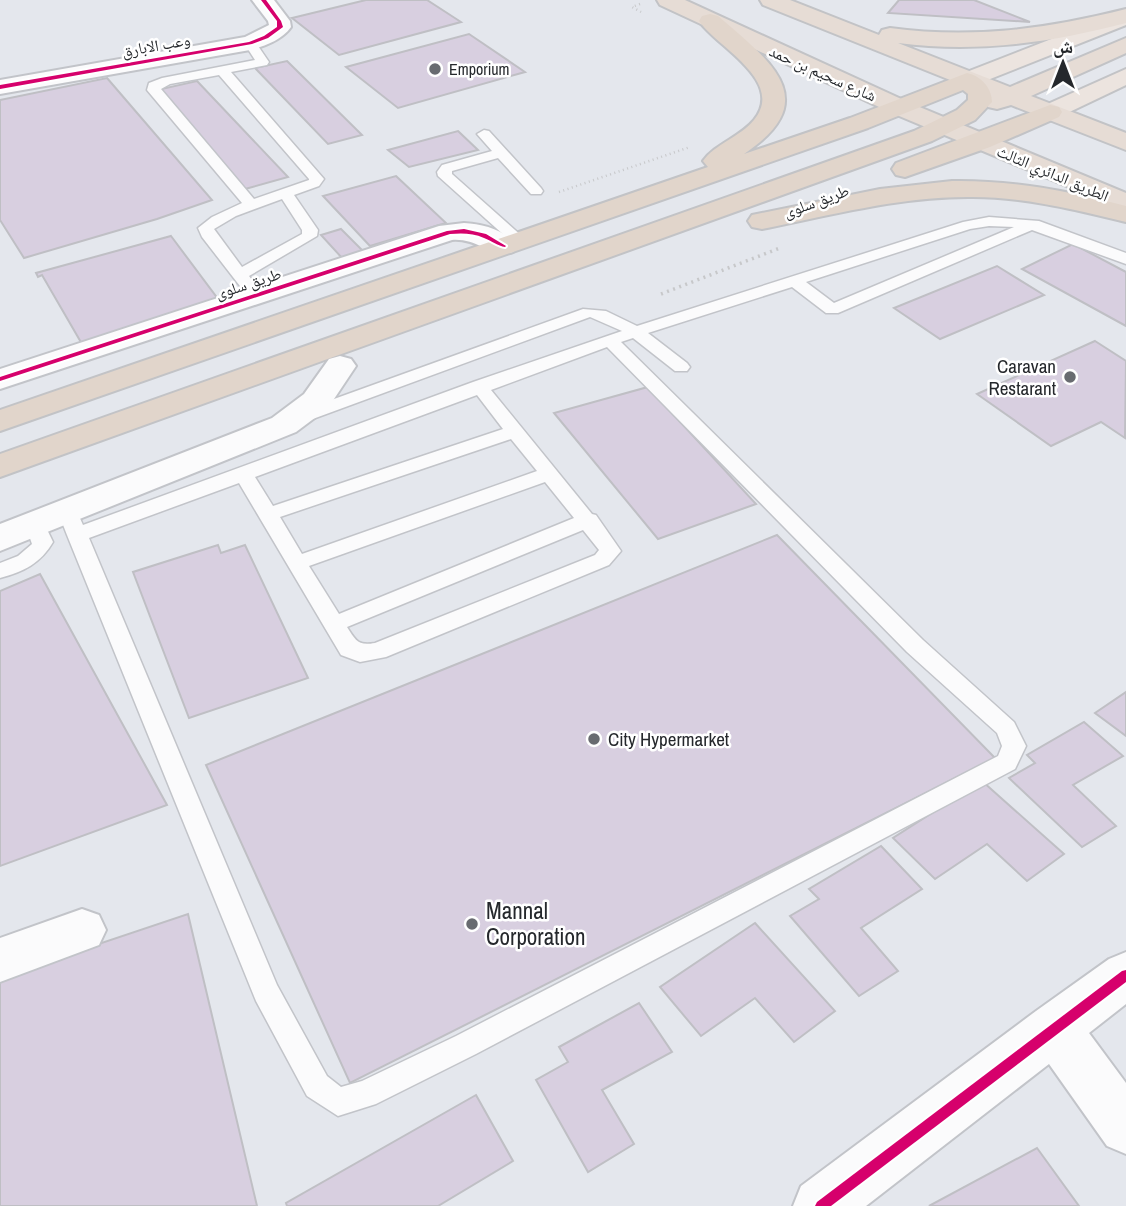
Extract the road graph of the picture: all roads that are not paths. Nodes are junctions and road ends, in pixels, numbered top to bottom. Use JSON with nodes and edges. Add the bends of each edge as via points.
{"nodes":[{"id":1,"x":263,"y":0,"type":"edge"},
{"id":2,"x":668,"y":0,"type":"edge"},
{"id":3,"x":771,"y":0,"type":"edge"},
{"id":4,"x":714,"y":10,"type":"edge"},
{"id":5,"x":795,"y":11,"type":"junction"},
{"id":6,"x":1126,"y":16,"type":"edge"},
{"id":7,"x":809,"y":41,"type":"dead end"},
{"id":8,"x":250,"y":43,"type":"junction"},
{"id":9,"x":1126,"y":45,"type":"edge"},
{"id":10,"x":222,"y":70,"type":"junction"},
{"id":11,"x":1126,"y":76,"type":"edge"},
{"id":12,"x":967,"y":80,"type":"junction"},
{"id":13,"x":902,"y":81,"type":"dead end"},
{"id":14,"x":0,"y":87,"type":"edge"},
{"id":15,"x":934,"y":95,"type":"junction"},
{"id":16,"x":1009,"y":96,"type":"junction"},
{"id":17,"x":901,"y":108,"type":"junction"},
{"id":18,"x":975,"y":111,"type":"junction"},
{"id":19,"x":1050,"y":112,"type":"junction"},
{"id":20,"x":1017,"y":126,"type":"junction"},
{"id":21,"x":944,"y":127,"type":"junction"},
{"id":22,"x":484,"y":134,"type":"dead end"},
{"id":23,"x":981,"y":142,"type":"junction"},
{"id":24,"x":501,"y":153,"type":"junction"},
{"id":25,"x":1120,"y":153,"type":"edge"},
{"id":26,"x":665,"y":190,"type":"junction"},
{"id":27,"x":536,"y":191,"type":"dead end"},
{"id":28,"x":287,"y":195,"type":"junction"},
{"id":29,"x":1126,"y":203,"type":"edge"},
{"id":30,"x":252,"y":205,"type":"junction"},
{"id":31,"x":1126,"y":214,"type":"edge"},
{"id":32,"x":762,"y":220,"type":"junction"},
{"id":33,"x":1034,"y":224,"type":"junction"},
{"id":34,"x":511,"y":243,"type":"junction"},
{"id":35,"x":1126,"y":259,"type":"edge"},
{"id":36,"x":794,"y":281,"type":"junction"},
{"id":37,"x":248,"y":285,"type":"junction"},
{"id":38,"x":634,"y":332,"type":"junction"},
{"id":39,"x":611,"y":340,"type":"junction"},
{"id":40,"x":340,"y":366,"type":"junction"},
{"id":41,"x":681,"y":367,"type":"dead end"},
{"id":42,"x":0,"y":379,"type":"edge"},
{"id":43,"x":479,"y":386,"type":"junction"},
{"id":44,"x":295,"y":419,"type":"junction"},
{"id":45,"x":0,"y":421,"type":"edge"},
{"id":46,"x":515,"y":431,"type":"junction"},
{"id":47,"x":0,"y":466,"type":"edge"},
{"id":48,"x":243,"y":473,"type":"junction"},
{"id":49,"x":551,"y":473,"type":"junction"},
{"id":50,"x":195,"y":476,"type":"junction"},
{"id":51,"x":0,"y":488,"type":"edge"},
{"id":52,"x":269,"y":514,"type":"junction"},
{"id":53,"x":589,"y":520,"type":"junction"},
{"id":54,"x":60,"y":524,"type":"junction"},
{"id":55,"x":0,"y":538,"type":"edge"},
{"id":56,"x":297,"y":563,"type":"junction"},
{"id":57,"x":0,"y":571,"type":"edge"},
{"id":58,"x":334,"y":624,"type":"junction"},
{"id":59,"x":82,"y":930,"type":"dead end"},
{"id":60,"x":0,"y":960,"type":"edge"},
{"id":61,"x":1126,"y":975,"type":"edge"},
{"id":62,"x":1054,"y":1028,"type":"junction"},
{"id":63,"x":1126,"y":1126,"type":"edge"},
{"id":64,"x":821,"y":1206,"type":"edge"}],
"edges":[{"from":1,"to":8,"type":"street","name":"وعب الابارق","via":[[280,27]]},
{"from":2,"to":4,"type":"highway","name":"شارع سحيم بن حمد"},
{"from":3,"to":5,"type":"highway"},
{"from":4,"to":7,"type":"highway"},
{"from":4,"to":17,"type":"highway","name":"شارع سحيم بن حمد"},
{"from":4,"to":26,"type":"highway","via":[[768,76],[775,104],[753,136]]},
{"from":5,"to":6,"type":"highway","via":[[893,36],[971,42],[1042,37]]},
{"from":5,"to":12,"type":"highway"},
{"from":6,"to":12,"type":"main road"},
{"from":8,"to":10,"type":"lane","via":[[263,62]]},
{"from":8,"to":14,"type":"street","name":"وعب الابارق"},
{"from":9,"to":16,"type":"highway"},
{"from":10,"to":28,"type":"lane","via":[[317,179]]},
{"from":10,"to":30,"type":"lane","via":[[167,81],[154,90]]},
{"from":11,"to":19,"type":"main road","name":"طريق سلوى"},
{"from":12,"to":15,"type":"highway"},
{"from":12,"to":16,"type":"highway"},
{"from":12,"to":18,"type":"highway","via":[[981,97]]},
{"from":13,"to":15,"type":"highway"},
{"from":15,"to":17,"type":"highway"},
{"from":15,"to":18,"type":"highway"},
{"from":16,"to":18,"type":"highway"},
{"from":16,"to":19,"type":"highway"},
{"from":17,"to":18,"type":"highway","via":[[933,105]]},
{"from":17,"to":21,"type":"highway","name":"شارع سحيم بن حمد"},
{"from":17,"to":26,"type":"highway"},
{"from":18,"to":19,"type":"highway","via":[[1015,118]]},
{"from":18,"to":20,"type":"highway"},
{"from":18,"to":21,"type":"highway"},
{"from":18,"to":23,"type":"highway","via":[[962,128]]},
{"from":19,"to":20,"type":"highway","name":"طريق سلوى"},
{"from":19,"to":25,"type":"highway"},
{"from":20,"to":23,"type":"highway","name":"طريق سلوى"},
{"from":20,"to":25,"type":"highway"},
{"from":21,"to":23,"type":"highway","name":"شارع سحيم بن حمد"},
{"from":21,"to":47,"type":"highway"},
{"from":22,"to":24,"type":"lane"},
{"from":23,"to":29,"type":"highway","name":"الطريق الدائري الثالث"},
{"from":23,"to":32,"type":"highway","name":"طريق سلوى"},
{"from":24,"to":27,"type":"lane"},
{"from":24,"to":34,"type":"lane","via":[[444,172]]},
{"from":26,"to":34,"type":"highway"},
{"from":28,"to":30,"type":"lane"},
{"from":28,"to":37,"type":"lane","via":[[310,230],[309,236]]},
{"from":30,"to":37,"type":"lane","via":[[206,228]]},
{"from":31,"to":32,"type":"highway","via":[[1050,197],[960,188]]},
{"from":32,"to":40,"type":"highway","name":"طريق سلوى"},
{"from":33,"to":35,"type":"lane"},
{"from":33,"to":36,"type":"lane","via":[[978,223]]},
{"from":33,"to":36,"type":"lane","via":[[832,310]]},
{"from":34,"to":37,"type":"street","name":"طريق سلوى","via":[[474,231],[449,232]]},
{"from":34,"to":45,"type":"highway"},
{"from":36,"to":38,"type":"lane"},
{"from":37,"to":42,"type":"street","name":"طريق سلوى"},
{"from":38,"to":39,"type":"lane"},
{"from":38,"to":41,"type":"lane"},
{"from":38,"to":44,"type":"lane","via":[[603,315],[581,314]]},
{"from":39,"to":43,"type":"lane"},
{"from":39,"to":54,"type":"lane","via":[[915,646],[1006,728],[1014,746],[1007,762],[366,1094],[338,1102],[317,1086],[266,992]]},
{"from":40,"to":44,"type":"street","via":[[325,392]]},
{"from":40,"to":51,"type":"highway","name":"طريق سلوى"},
{"from":43,"to":46,"type":"lane"},
{"from":43,"to":48,"type":"lane"},
{"from":44,"to":50,"type":"street"},
{"from":46,"to":49,"type":"lane"},
{"from":46,"to":52,"type":"lane"},
{"from":48,"to":50,"type":"lane"},
{"from":48,"to":52,"type":"lane"},
{"from":49,"to":53,"type":"lane"},
{"from":49,"to":56,"type":"lane"},
{"from":50,"to":54,"type":"street"},
{"from":52,"to":56,"type":"lane"},
{"from":53,"to":58,"type":"lane"},
{"from":53,"to":58,"type":"lane","via":[[611,551],[602,560],[370,653],[354,653]]},
{"from":54,"to":55,"type":"street"},
{"from":54,"to":57,"type":"lane","via":[[32,557]]},
{"from":56,"to":58,"type":"lane"},
{"from":59,"to":60,"type":"street"},
{"from":61,"to":62,"type":"street"},
{"from":62,"to":63,"type":"street"},
{"from":62,"to":64,"type":"street"}]}
